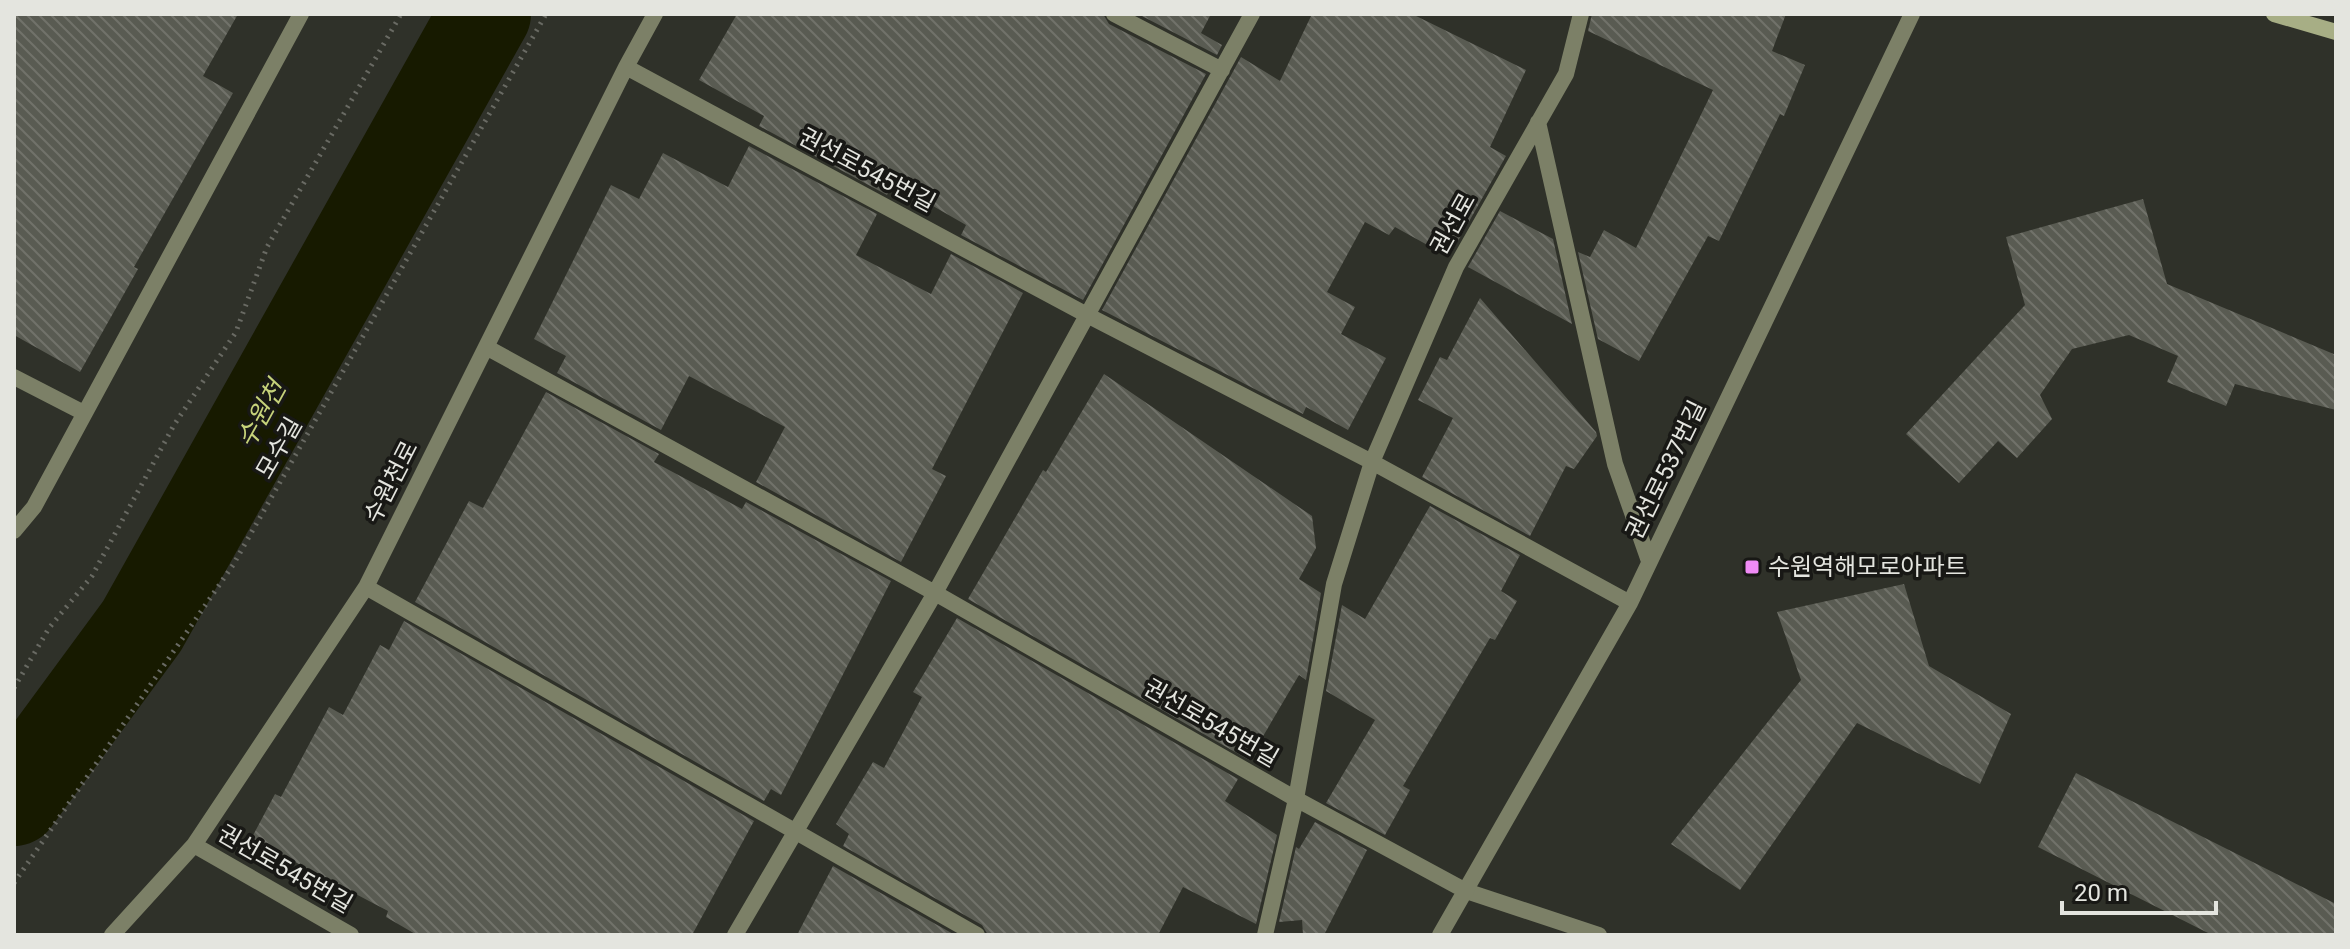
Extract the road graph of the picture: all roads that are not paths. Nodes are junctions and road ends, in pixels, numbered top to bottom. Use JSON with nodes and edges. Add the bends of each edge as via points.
{"nodes":[{"id":1,"x":301,"y":14,"type":"edge"},
{"id":2,"x":655,"y":14,"type":"edge"},
{"id":3,"x":1114,"y":14,"type":"edge"},
{"id":4,"x":1252,"y":14,"type":"edge"},
{"id":5,"x":1581,"y":14,"type":"edge"},
{"id":6,"x":1912,"y":14,"type":"edge"},
{"id":7,"x":2274,"y":14,"type":"edge"},
{"id":8,"x":2336,"y":32,"type":"edge"},
{"id":9,"x":626,"y":67,"type":"junction"},
{"id":10,"x":1222,"y":70,"type":"junction"},
{"id":11,"x":1538,"y":122,"type":"junction"},
{"id":12,"x":1087,"y":315,"type":"junction"},
{"id":13,"x":486,"y":347,"type":"junction"},
{"id":14,"x":14,"y":377,"type":"edge"},
{"id":15,"x":84,"y":413,"type":"junction"},
{"id":16,"x":1372,"y":462,"type":"junction"},
{"id":17,"x":14,"y":531,"type":"edge"},
{"id":18,"x":1649,"y":561,"type":"junction"},
{"id":19,"x":366,"y":587,"type":"junction"},
{"id":20,"x":935,"y":593,"type":"junction"},
{"id":21,"x":1630,"y":603,"type":"junction"},
{"id":22,"x":1296,"y":799,"type":"junction"},
{"id":23,"x":796,"y":832,"type":"junction"},
{"id":24,"x":194,"y":845,"type":"junction"},
{"id":25,"x":1466,"y":891,"type":"junction"},
{"id":26,"x":112,"y":935,"type":"edge"},
{"id":27,"x":351,"y":935,"type":"edge"},
{"id":28,"x":735,"y":935,"type":"edge"},
{"id":29,"x":977,"y":935,"type":"edge"},
{"id":30,"x":1265,"y":935,"type":"edge"},
{"id":31,"x":1440,"y":935,"type":"edge"},
{"id":32,"x":1599,"y":935,"type":"edge"}],
"edges":[{"from":1,"to":15,"type":"street"},
{"from":2,"to":9,"type":"street","name":"수원천로"},
{"from":3,"to":10,"type":"street"},
{"from":4,"to":10,"type":"street"},
{"from":5,"to":11,"type":"street","name":"권선로","via":[[1566,74]]},
{"from":6,"to":18,"type":"street","name":"권선로537번길"},
{"from":7,"to":8,"type":"street"},
{"from":9,"to":12,"type":"street","name":"권선로545번길"},
{"from":9,"to":13,"type":"street","name":"수원천로"},
{"from":10,"to":12,"type":"street"},
{"from":11,"to":16,"type":"street","name":"권선로","via":[[1456,267]]},
{"from":11,"to":18,"type":"street","via":[[1615,464]]},
{"from":12,"to":16,"type":"street","name":"권선로545번길"},
{"from":12,"to":20,"type":"street"},
{"from":13,"to":19,"type":"street","name":"수원천로"},
{"from":13,"to":20,"type":"street","name":"권선로545번길"},
{"from":14,"to":15,"type":"street"},
{"from":15,"to":17,"type":"street","via":[[34,507]]},
{"from":16,"to":21,"type":"street","name":"권선로545번길"},
{"from":16,"to":22,"type":"street","via":[[1334,584]]},
{"from":18,"to":21,"type":"street","name":"권선로537번길"},
{"from":19,"to":23,"type":"street"},
{"from":19,"to":24,"type":"street","name":"수원천로"},
{"from":20,"to":22,"type":"street","name":"권선로545번길"},
{"from":20,"to":23,"type":"street"},
{"from":21,"to":25,"type":"street","name":"권선로537번길"},
{"from":22,"to":25,"type":"street","name":"권선로545번길"},
{"from":22,"to":30,"type":"street"},
{"from":23,"to":28,"type":"street"},
{"from":23,"to":29,"type":"street"},
{"from":24,"to":26,"type":"street","name":"수원천로"},
{"from":24,"to":27,"type":"street","name":"권선로545번길"},
{"from":25,"to":31,"type":"street","name":"권선로537번길"},
{"from":25,"to":32,"type":"street","name":"권선로545번길"}]}
